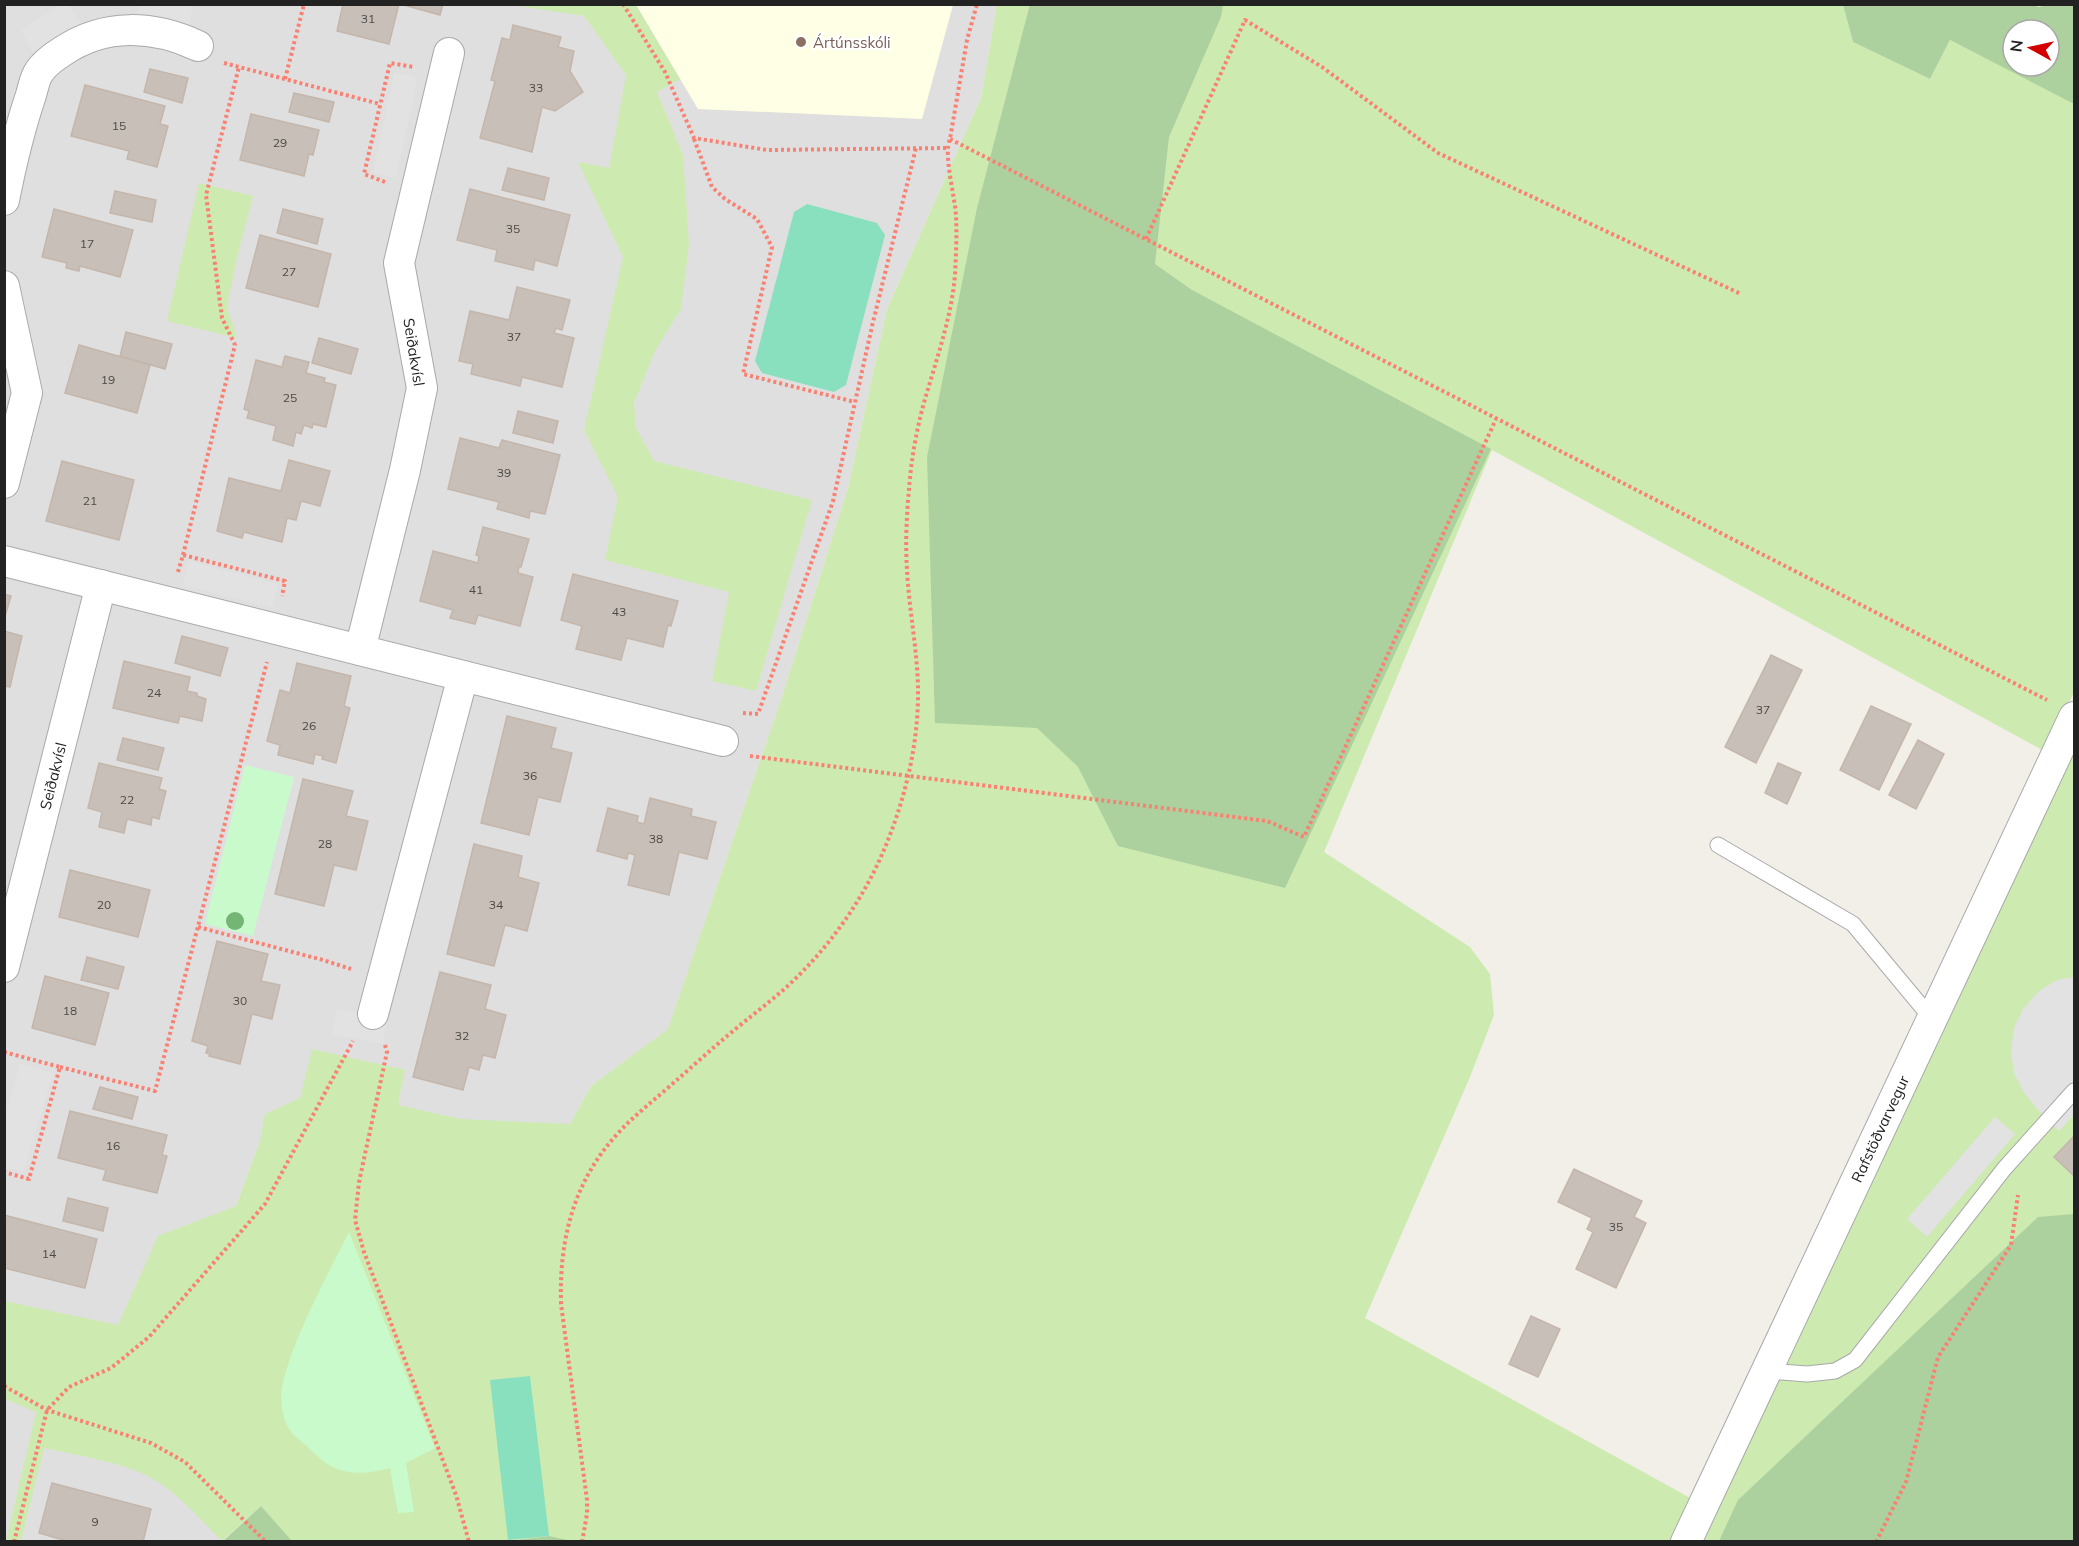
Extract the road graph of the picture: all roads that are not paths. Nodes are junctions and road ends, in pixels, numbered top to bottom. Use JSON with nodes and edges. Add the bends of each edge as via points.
{"nodes":[{"id":1,"x":198,"y":46,"type":"road end"},
{"id":2,"x":446,"y":63,"type":"road end"},
{"id":3,"x":4,"y":200,"type":"edge"},
{"id":4,"x":4,"y":286,"type":"edge"},
{"id":5,"x":4,"y":483,"type":"edge"},
{"id":6,"x":4,"y":561,"type":"edge"},
{"id":7,"x":101,"y":585,"type":"junction"},
{"id":8,"x":360,"y":650,"type":"junction"},
{"id":9,"x":463,"y":676,"type":"junction"},
{"id":10,"x":2064,"y":710,"type":"edge"},
{"id":11,"x":723,"y":741,"type":"road end"},
{"id":12,"x":1718,"y":845,"type":"dead end"},
{"id":13,"x":4,"y":967,"type":"edge"},
{"id":14,"x":373,"y":1014,"type":"road end"},
{"id":15,"x":1932,"y":1019,"type":"junction"},
{"id":16,"x":2074,"y":1091,"type":"edge"},
{"id":17,"x":1767,"y":1371,"type":"junction"},
{"id":18,"x":1686,"y":1542,"type":"edge"}],
"edges":[{"from":1,"to":3,"type":"street","via":[[177,36],[135,29],[92,36],[54,57],[39,71],[22,122]]},
{"from":2,"to":8,"type":"street","name":"Seiðakvísl","via":[[399,263],[422,388]]},
{"from":4,"to":5,"type":"street","via":[[27,393]]},
{"from":6,"to":7,"type":"street"},
{"from":7,"to":8,"type":"street"},
{"from":7,"to":13,"type":"street","name":"Seiðakvísl"},
{"from":8,"to":9,"type":"street"},
{"from":9,"to":11,"type":"street"},
{"from":9,"to":14,"type":"street"},
{"from":10,"to":15,"type":"street","name":"Rafstöðvarvegur"},
{"from":12,"to":15,"type":"lane","via":[[1853,924]]},
{"from":15,"to":17,"type":"street","name":"Rafstöðvarvegur"},
{"from":16,"to":17,"type":"lane","via":[[2017,1156],[1855,1359],[1834,1371]]},
{"from":17,"to":18,"type":"street","name":"Rafstöðvarvegur"}]}
